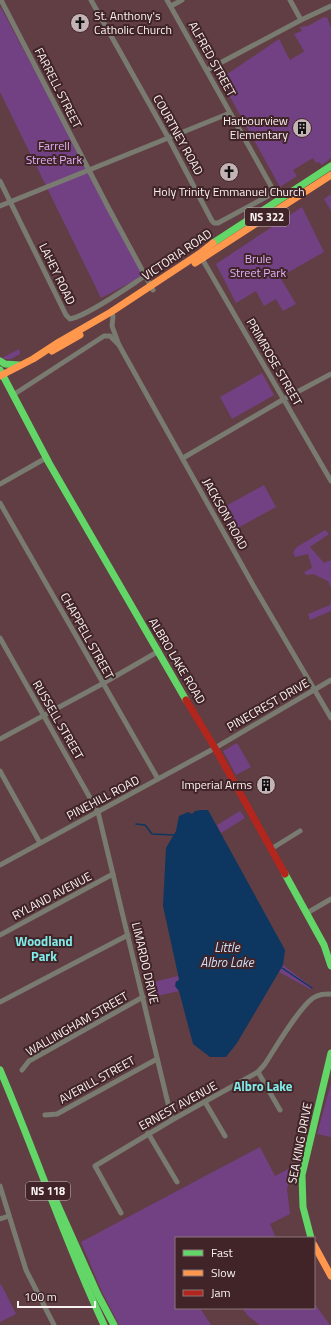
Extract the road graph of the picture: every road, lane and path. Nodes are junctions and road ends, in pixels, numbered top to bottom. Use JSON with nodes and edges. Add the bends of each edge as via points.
{"nodes":[{"id":1,"x":1,"y":0,"type":"edge"},
{"id":2,"x":91,"y":0,"type":"edge"},
{"id":3,"x":167,"y":0,"type":"edge"},
{"id":4,"x":182,"y":0,"type":"edge"},
{"id":5,"x":290,"y":0,"type":"edge"},
{"id":6,"x":171,"y":6,"type":"junction"},
{"id":7,"x":331,"y":6,"type":"edge"},
{"id":8,"x":301,"y":20,"type":"junction"},
{"id":9,"x":207,"y":70,"type":"junction"},
{"id":10,"x":230,"y":113,"type":"junction"},
{"id":11,"x":169,"y":138,"type":"junction"},
{"id":12,"x":331,"y":166,"type":"edge"},
{"id":13,"x":89,"y":170,"type":"junction"},
{"id":14,"x":331,"y":175,"type":"edge"},
{"id":15,"x":0,"y":181,"type":"edge"},
{"id":16,"x":272,"y":191,"type":"joint"},
{"id":17,"x":10,"y":202,"type":"junction"},
{"id":18,"x":0,"y":206,"type":"edge"},
{"id":19,"x":201,"y":256,"type":"junction"},
{"id":20,"x":145,"y":276,"type":"junction"},
{"id":21,"x":152,"y":288,"type":"junction"},
{"id":22,"x":113,"y":316,"type":"junction"},
{"id":23,"x":119,"y":345,"type":"junction"},
{"id":24,"x":33,"y":359,"type":"junction"},
{"id":25,"x":0,"y":361,"type":"edge"},
{"id":26,"x":19,"y":365,"type":"junction"},
{"id":27,"x":1,"y":374,"type":"edge"},
{"id":28,"x":331,"y":374,"type":"edge"},
{"id":29,"x":13,"y":395,"type":"junction"},
{"id":30,"x":284,"y":399,"type":"junction"},
{"id":31,"x":46,"y":458,"type":"junction"},
{"id":32,"x":183,"y":458,"type":"junction"},
{"id":33,"x":331,"y":481,"type":"edge"},
{"id":34,"x":0,"y":484,"type":"edge"},
{"id":35,"x":0,"y":503,"type":"edge"},
{"id":36,"x":0,"y":638,"type":"edge"},
{"id":37,"x":159,"y":651,"type":"junction"},
{"id":38,"x":331,"y":680,"type":"edge"},
{"id":39,"x":102,"y":684,"type":"junction"},
{"id":40,"x":315,"y":690,"type":"junction"},
{"id":41,"x":44,"y":715,"type":"junction"},
{"id":42,"x":331,"y":718,"type":"edge"},
{"id":43,"x":0,"y":738,"type":"edge"},
{"id":44,"x":215,"y":748,"type":"junction"},
{"id":45,"x":0,"y":771,"type":"edge"},
{"id":46,"x":158,"y":779,"type":"junction"},
{"id":47,"x":98,"y":812,"type":"junction"},
{"id":48,"x":300,"y":831,"type":"dead end"},
{"id":49,"x":40,"y":843,"type":"junction"},
{"id":50,"x":271,"y":849,"type":"junction"},
{"id":51,"x":0,"y":865,"type":"edge"},
{"id":52,"x":113,"y":874,"type":"junction"},
{"id":53,"x":331,"y":899,"type":"edge"},
{"id":54,"x":307,"y":913,"type":"junction"},
{"id":55,"x":0,"y":935,"type":"edge"},
{"id":56,"x":128,"y":935,"type":"junction"},
{"id":57,"x":331,"y":966,"type":"edge"},
{"id":58,"x":331,"y":994,"type":"edge"},
{"id":59,"x":143,"y":997,"type":"junction"},
{"id":60,"x":0,"y":1002,"type":"edge"},
{"id":61,"x":331,"y":1053,"type":"edge"},
{"id":62,"x":157,"y":1059,"type":"junction"},
{"id":63,"x":0,"y":1070,"type":"edge"},
{"id":64,"x":22,"y":1070,"type":"dead end"},
{"id":65,"x":258,"y":1072,"type":"junction"},
{"id":66,"x":205,"y":1102,"type":"junction"},
{"id":67,"x":280,"y":1110,"type":"dead end"},
{"id":68,"x":45,"y":1115,"type":"dead end"},
{"id":69,"x":172,"y":1120,"type":"junction"},
{"id":70,"x":148,"y":1133,"type":"junction"},
{"id":71,"x":224,"y":1136,"type":"dead end"},
{"id":72,"x":30,"y":1143,"type":"junction"},
{"id":73,"x":177,"y":1182,"type":"dead end"},
{"id":74,"x":0,"y":1186,"type":"edge"},
{"id":75,"x":121,"y":1213,"type":"dead end"},
{"id":76,"x":9,"y":1216,"type":"junction"},
{"id":77,"x":0,"y":1219,"type":"edge"},
{"id":78,"x":311,"y":1237,"type":"edge"},
{"id":79,"x":315,"y":1247,"type":"edge"},
{"id":80,"x":331,"y":1276,"type":"edge"},
{"id":81,"x":54,"y":1325,"type":"edge"},
{"id":82,"x":104,"y":1325,"type":"edge"},
{"id":83,"x":114,"y":1325,"type":"edge"}],
"edges":[{"from":1,"to":13,"type":"street","name":"FARRELL STREET"},
{"from":2,"to":11,"type":"street","name":"COURTNEY ROAD"},
{"from":3,"to":6,"type":"street","name":"ALFRED STREET"},
{"from":4,"to":6,"type":"street"},
{"from":5,"to":8,"type":"street"},
{"from":6,"to":9,"type":"street","name":"ALFRED STREET"},
{"from":7,"to":8,"type":"street"},
{"from":8,"to":9,"type":"street"},
{"from":9,"to":10,"type":"street","name":"ALFRED STREET"},
{"from":10,"to":11,"type":"street"},
{"from":10,"to":16,"type":"street","name":"ALFRED STREET"},
{"from":11,"to":13,"type":"street"},
{"from":11,"to":16,"type":"street","name":"COURTNEY ROAD","via":[[214,223],[268,196]]},
{"from":12,"to":19,"type":"main road","name":"VICTORIA ROAD","number":"NS 322","via":[[207,247]]},
{"from":13,"to":17,"type":"street"},
{"from":13,"to":20,"type":"street","name":"FARRELL STREET"},
{"from":14,"to":19,"type":"main road","name":"VICTORIA ROAD","number":"NS 322"},
{"from":15,"to":17,"type":"street","name":"LAHEY ROAD"},
{"from":17,"to":18,"type":"street"},
{"from":17,"to":20,"type":"street","name":"LAHEY ROAD","via":[[70,319],[76,318]]},
{"from":19,"to":21,"type":"main road","name":"VICTORIA ROAD","number":"NS 322"},
{"from":19,"to":30,"type":"street","name":"PRIMROSE STREET"},
{"from":20,"to":21,"type":"street","name":"FARRELL STREET"},
{"from":21,"to":22,"type":"main road","name":"VICTORIA ROAD","number":"NS 322"},
{"from":21,"to":24,"type":"main road","name":"VICTORIA ROAD","number":"NS 322"},
{"from":22,"to":23,"type":"street","name":"JACKSON ROAD","via":[[112,326]]},
{"from":22,"to":24,"type":"main road","name":"VICTORIA ROAD","number":"NS 322","via":[[62,346]]},
{"from":23,"to":29,"type":"street","via":[[110,336],[104,336]]},
{"from":23,"to":32,"type":"street","name":"JACKSON ROAD"},
{"from":24,"to":26,"type":"main road","name":"VICTORIA ROAD","number":"NS 322"},
{"from":25,"to":26,"type":"main road"},
{"from":26,"to":27,"type":"main road","name":"VICTORIA ROAD","number":"NS 322"},
{"from":27,"to":29,"type":"main road","name":"ALBRO LAKE ROAD"},
{"from":28,"to":30,"type":"street"},
{"from":29,"to":31,"type":"main road","name":"ALBRO LAKE ROAD"},
{"from":30,"to":32,"type":"street"},
{"from":30,"to":33,"type":"street","name":"PRIMROSE STREET"},
{"from":31,"to":34,"type":"street"},
{"from":31,"to":37,"type":"main road","name":"ALBRO LAKE ROAD"},
{"from":32,"to":40,"type":"street","name":"JACKSON ROAD"},
{"from":35,"to":39,"type":"street","name":"CHAPPELL STREET"},
{"from":36,"to":41,"type":"street","name":"RUSSELL STREET"},
{"from":37,"to":39,"type":"street"},
{"from":37,"to":44,"type":"main road","name":"ALBRO LAKE ROAD"},
{"from":38,"to":40,"type":"street","name":"PINECREST DRIVE"},
{"from":39,"to":41,"type":"street"},
{"from":39,"to":46,"type":"street","name":"CHAPPELL STREET"},
{"from":40,"to":42,"type":"street","name":"JACKSON ROAD"},
{"from":40,"to":44,"type":"street","name":"PINECREST DRIVE"},
{"from":41,"to":43,"type":"street"},
{"from":41,"to":47,"type":"street","name":"RUSSELL STREET"},
{"from":44,"to":46,"type":"street","name":"PINEHILL ROAD"},
{"from":44,"to":50,"type":"main road","name":"ALBRO LAKE ROAD"},
{"from":45,"to":49,"type":"street"},
{"from":46,"to":47,"type":"street","name":"PINEHILL ROAD"},
{"from":47,"to":49,"type":"street","name":"PINEHILL ROAD"},
{"from":47,"to":52,"type":"street","name":"LIMARDO DRIVE"},
{"from":48,"to":50,"type":"street"},
{"from":49,"to":51,"type":"street","name":"PINEHILL ROAD"},
{"from":50,"to":54,"type":"main road","name":"ALBRO LAKE ROAD"},
{"from":52,"to":55,"type":"street","name":"RYLAND AVENUE"},
{"from":52,"to":56,"type":"street","name":"LIMARDO DRIVE"},
{"from":53,"to":54,"type":"street"},
{"from":54,"to":57,"type":"main road","name":"ALBRO LAKE ROAD","via":[[324,945]]},
{"from":56,"to":59,"type":"street","name":"LIMARDO DRIVE"},
{"from":56,"to":60,"type":"street"},
{"from":58,"to":65,"type":"street","name":"ERNEST AVENUE","via":[[322,994],[308,1002]]},
{"from":59,"to":62,"type":"street","name":"LIMARDO DRIVE"},
{"from":59,"to":64,"type":"street","name":"WALLINGHAM STREET","via":[[29,1061]]},
{"from":61,"to":78,"type":"main road","name":"SEA KING DRIVE","via":[[302,1175],[302,1206]]},
{"from":62,"to":68,"type":"street","name":"AVERILL STREET","via":[[57,1114]]},
{"from":62,"to":69,"type":"street","name":"LIMARDO DRIVE"},
{"from":63,"to":72,"type":"main road","number":"NS 118"},
{"from":65,"to":66,"type":"street","name":"ERNEST AVENUE"},
{"from":65,"to":67,"type":"street"},
{"from":66,"to":69,"type":"street","name":"ERNEST AVENUE"},
{"from":66,"to":71,"type":"street"},
{"from":69,"to":70,"type":"street","name":"ERNEST AVENUE"},
{"from":70,"to":73,"type":"street"},
{"from":70,"to":75,"type":"street","name":"ERNEST AVENUE","via":[[95,1166]]},
{"from":72,"to":82,"type":"main road","number":"NS 118","via":[[66,1240]]},
{"from":72,"to":83,"type":"main road","number":"NS 118"},
{"from":74,"to":76,"type":"street"},
{"from":76,"to":77,"type":"street"},
{"from":76,"to":81,"type":"street","via":[[28,1276]]},
{"from":79,"to":80,"type":"main road"}]}
